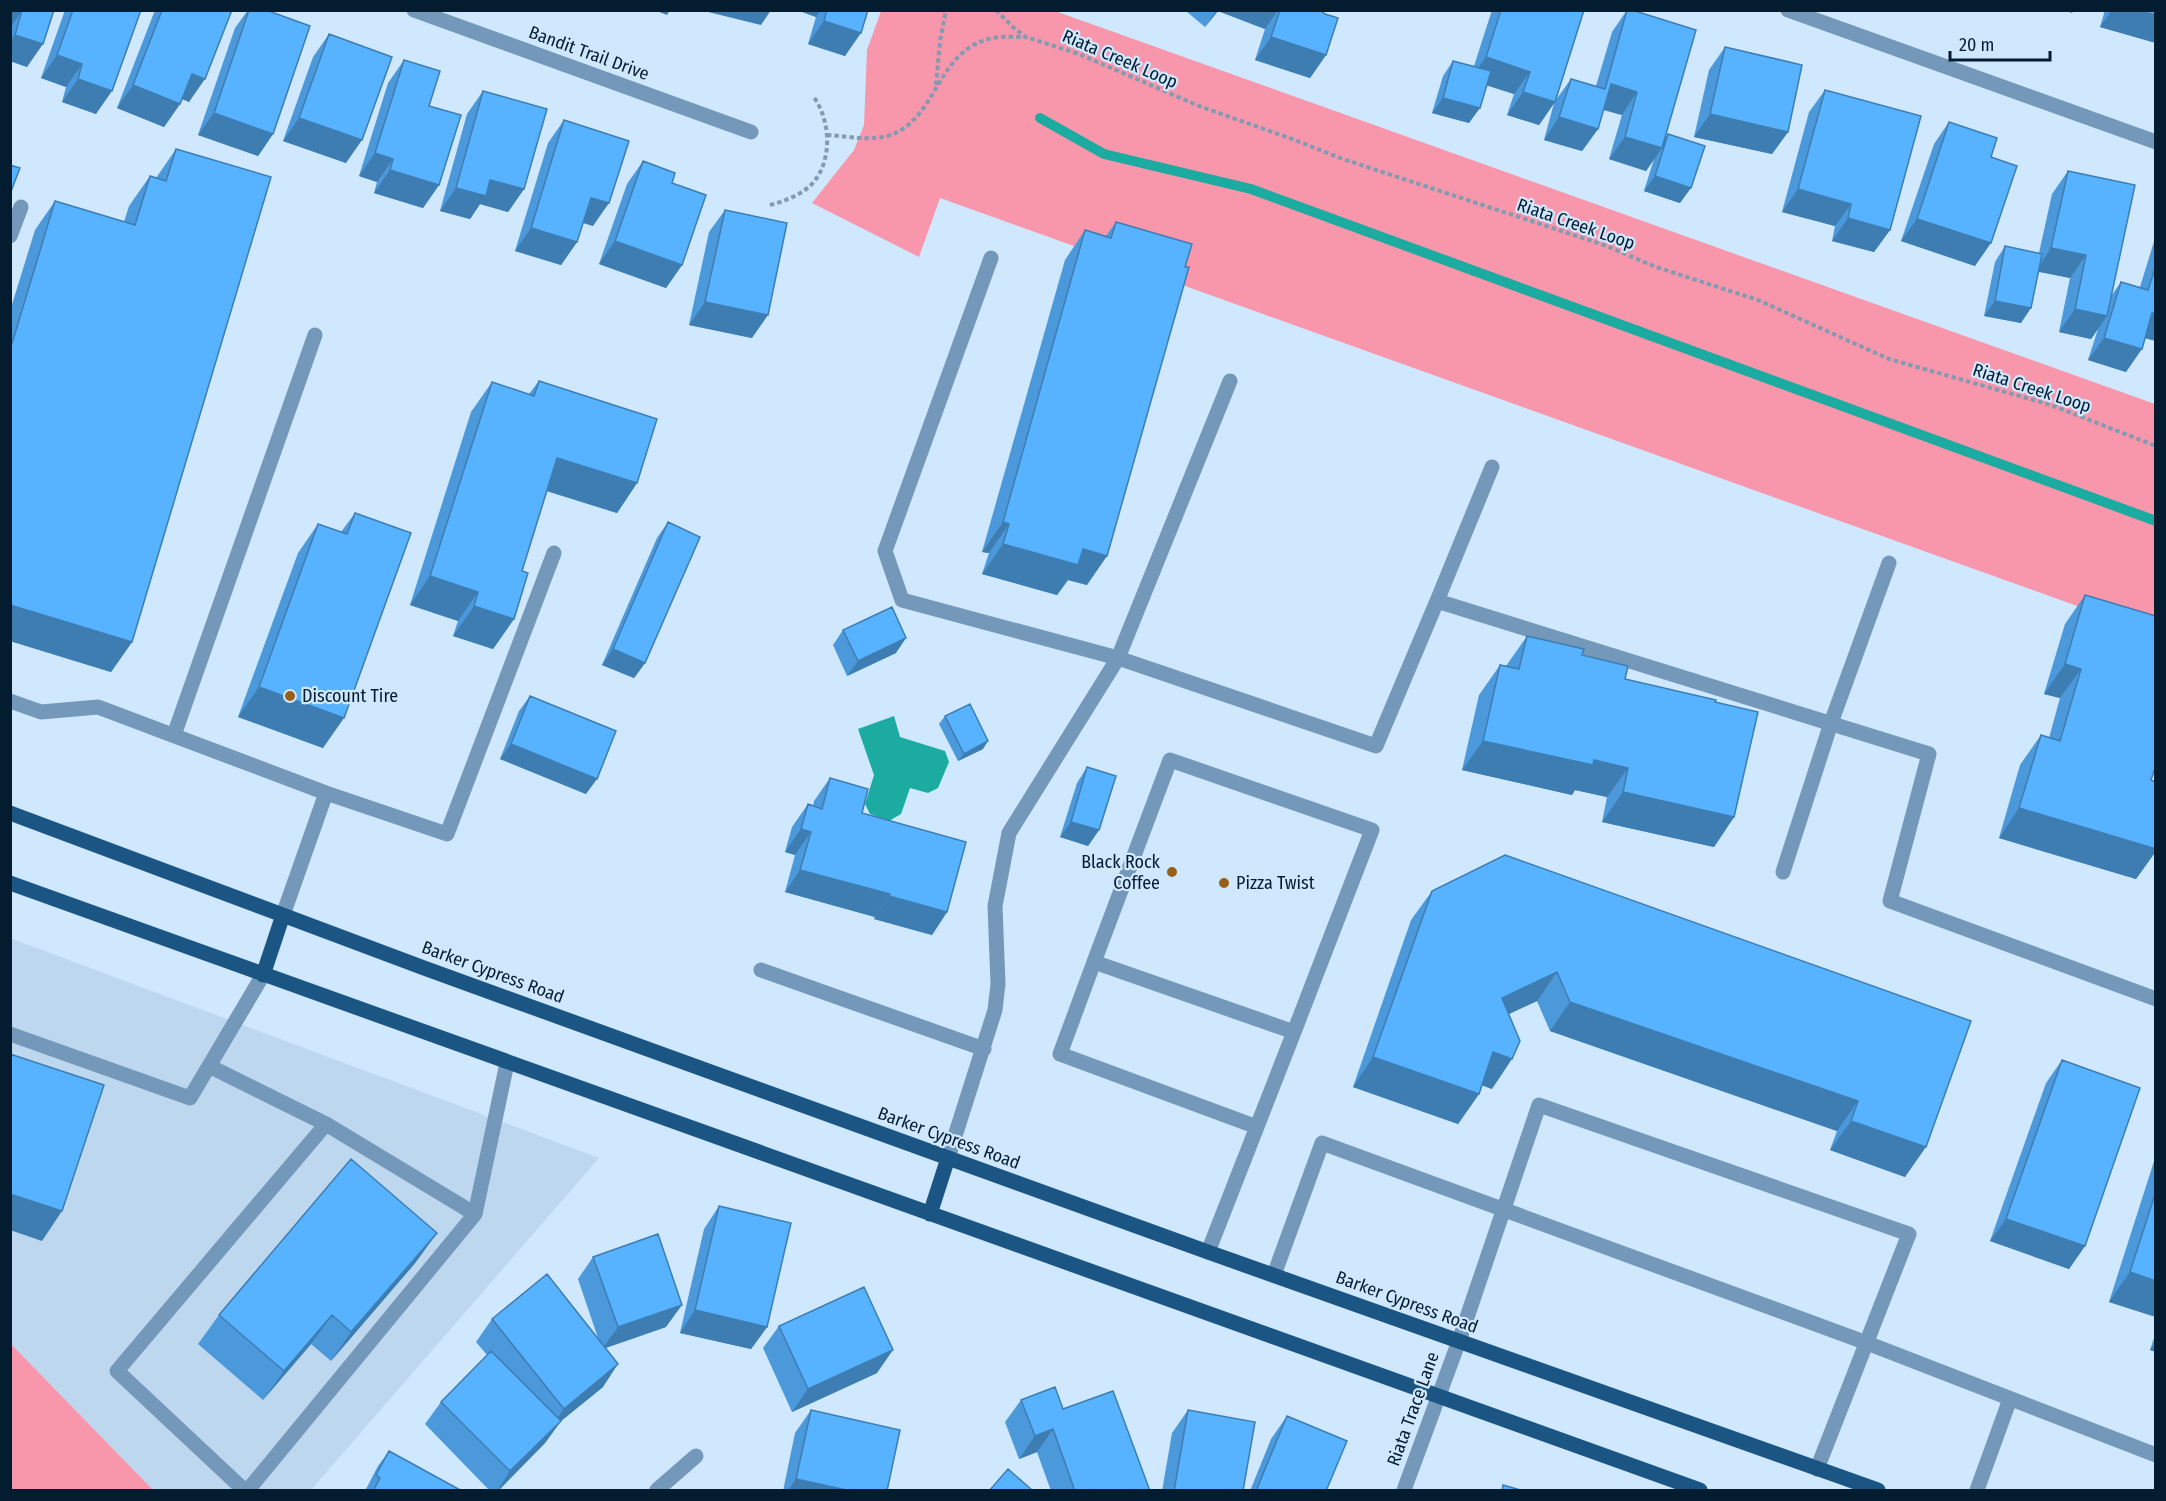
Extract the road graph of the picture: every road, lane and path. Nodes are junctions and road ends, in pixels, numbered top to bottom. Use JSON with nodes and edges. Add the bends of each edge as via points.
{"nodes":[{"id":1,"x":414,"y":10,"type":"edge"},
{"id":2,"x":946,"y":10,"type":"edge"},
{"id":3,"x":996,"y":10,"type":"edge"},
{"id":4,"x":1797,"y":12,"type":"edge"},
{"id":5,"x":1026,"y":37,"type":"junction"},
{"id":6,"x":936,"y":86,"type":"junction"},
{"id":7,"x":813,"y":96,"type":"dead end"},
{"id":8,"x":751,"y":132,"type":"dead end"},
{"id":9,"x":828,"y":135,"type":"junction"},
{"id":10,"x":2156,"y":142,"type":"edge"},
{"id":11,"x":770,"y":205,"type":"dead end"},
{"id":12,"x":21,"y":207,"type":"dead end"},
{"id":13,"x":10,"y":236,"type":"edge"},
{"id":14,"x":991,"y":258,"type":"dead end"},
{"id":15,"x":315,"y":335,"type":"dead end"},
{"id":16,"x":1230,"y":381,"type":"dead end"},
{"id":17,"x":2156,"y":446,"type":"edge"},
{"id":18,"x":1492,"y":467,"type":"dead end"},
{"id":19,"x":554,"y":553,"type":"dead end"},
{"id":20,"x":1889,"y":563,"type":"dead end"},
{"id":21,"x":1437,"y":601,"type":"junction"},
{"id":22,"x":1118,"y":658,"type":"junction"},
{"id":23,"x":10,"y":701,"type":"edge"},
{"id":24,"x":1831,"y":723,"type":"junction"},
{"id":25,"x":174,"y":735,"type":"junction"},
{"id":26,"x":326,"y":793,"type":"junction"},
{"id":27,"x":10,"y":813,"type":"edge"},
{"id":28,"x":1783,"y":872,"type":"dead end"},
{"id":29,"x":10,"y":883,"type":"edge"},
{"id":30,"x":283,"y":915,"type":"junction"},
{"id":31,"x":1094,"y":963,"type":"junction"},
{"id":32,"x":761,"y":970,"type":"dead end"},
{"id":33,"x":263,"y":975,"type":"junction"},
{"id":34,"x":2156,"y":999,"type":"edge"},
{"id":35,"x":1294,"y":1032,"type":"junction"},
{"id":36,"x":10,"y":1034,"type":"edge"},
{"id":37,"x":984,"y":1049,"type":"junction"},
{"id":38,"x":507,"y":1063,"type":"junction"},
{"id":39,"x":209,"y":1066,"type":"junction"},
{"id":40,"x":326,"y":1124,"type":"junction"},
{"id":41,"x":1257,"y":1127,"type":"junction"},
{"id":42,"x":948,"y":1158,"type":"junction"},
{"id":43,"x":1503,"y":1210,"type":"junction"},
{"id":44,"x":475,"y":1214,"type":"junction"},
{"id":45,"x":930,"y":1214,"type":"junction"},
{"id":46,"x":1208,"y":1252,"type":"junction"},
{"id":47,"x":1274,"y":1275,"type":"junction"},
{"id":48,"x":1459,"y":1341,"type":"junction"},
{"id":49,"x":1867,"y":1343,"type":"junction"},
{"id":50,"x":1438,"y":1397,"type":"junction"},
{"id":51,"x":2010,"y":1399,"type":"junction"},
{"id":52,"x":2156,"y":1455,"type":"edge"},
{"id":53,"x":696,"y":1456,"type":"dead end"},
{"id":54,"x":1817,"y":1469,"type":"junction"},
{"id":55,"x":246,"y":1491,"type":"edge"},
{"id":56,"x":657,"y":1491,"type":"edge"},
{"id":57,"x":1404,"y":1491,"type":"edge"},
{"id":58,"x":1700,"y":1491,"type":"edge"},
{"id":59,"x":1878,"y":1491,"type":"edge"},
{"id":60,"x":1977,"y":1491,"type":"edge"}],
"edges":[{"from":1,"to":8,"type":"street","name":"Bandit Trail Drive"},
{"from":2,"to":6,"type":"path"},
{"from":3,"to":5,"type":"path","name":"Riata Creek Loop"},
{"from":4,"to":10,"type":"street"},
{"from":5,"to":6,"type":"path","via":[[981,42],[952,63]]},
{"from":5,"to":17,"type":"path","name":"Riata Creek Loop","via":[[1079,54],[1171,95],[1343,159],[1749,297],[1889,359],[2051,405]]},
{"from":6,"to":9,"type":"path","via":[[917,117],[896,133],[872,139]]},
{"from":7,"to":9,"type":"path"},
{"from":9,"to":11,"type":"path","via":[[822,168],[811,185]]},
{"from":12,"to":13,"type":"street"},
{"from":14,"to":22,"type":"street","via":[[885,551],[902,600]]},
{"from":15,"to":25,"type":"street"},
{"from":16,"to":22,"type":"street"},
{"from":18,"to":21,"type":"street"},
{"from":19,"to":26,"type":"street","via":[[447,834]]},
{"from":20,"to":24,"type":"street"},
{"from":21,"to":22,"type":"street","via":[[1376,746]]},
{"from":21,"to":24,"type":"street"},
{"from":22,"to":37,"type":"street","via":[[1009,833],[995,906],[995,1010]]},
{"from":23,"to":25,"type":"street","via":[[41,712],[98,707]]},
{"from":24,"to":28,"type":"street"},
{"from":24,"to":34,"type":"street","via":[[1929,754],[1890,902]]},
{"from":25,"to":26,"type":"street"},
{"from":26,"to":30,"type":"street"},
{"from":27,"to":30,"type":"main road","name":"Barker Cypress Road"},
{"from":29,"to":33,"type":"main road"},
{"from":30,"to":33,"type":"main road"},
{"from":30,"to":42,"type":"main road","name":"Barker Cypress Road"},
{"from":31,"to":35,"type":"street"},
{"from":31,"to":35,"type":"street","via":[[1170,760],[1226,779],[1372,830]]},
{"from":31,"to":41,"type":"street","via":[[1060,1054]]},
{"from":32,"to":37,"type":"street"},
{"from":33,"to":38,"type":"main road"},
{"from":33,"to":39,"type":"street"},
{"from":35,"to":41,"type":"street"},
{"from":36,"to":39,"type":"street","via":[[190,1098]]},
{"from":37,"to":42,"type":"street"},
{"from":38,"to":44,"type":"street"},
{"from":38,"to":45,"type":"main road"},
{"from":39,"to":40,"type":"street"},
{"from":40,"to":44,"type":"street"},
{"from":40,"to":55,"type":"street","via":[[117,1371]]},
{"from":41,"to":46,"type":"street"},
{"from":42,"to":45,"type":"main road"},
{"from":42,"to":46,"type":"main road","name":"Barker Cypress Road"},
{"from":43,"to":47,"type":"street","via":[[1322,1143]]},
{"from":43,"to":48,"type":"street","name":"Riata Trace Lane"},
{"from":43,"to":49,"type":"street"},
{"from":43,"to":49,"type":"street","name":"Riata Trace Lane","via":[[1539,1105],[1909,1234]]},
{"from":44,"to":55,"type":"street"},
{"from":45,"to":50,"type":"main road"},
{"from":46,"to":47,"type":"main road","name":"Barker Cypress Road"},
{"from":47,"to":48,"type":"main road","name":"Barker Cypress Road"},
{"from":48,"to":50,"type":"street","name":"Riata Trace Lane"},
{"from":48,"to":54,"type":"main road","name":"Barker Cypress Road"},
{"from":49,"to":51,"type":"street"},
{"from":49,"to":54,"type":"street"},
{"from":50,"to":57,"type":"street","name":"Riata Trace Lane"},
{"from":50,"to":58,"type":"main road"},
{"from":51,"to":52,"type":"street"},
{"from":51,"to":60,"type":"street"},
{"from":53,"to":56,"type":"street"},
{"from":54,"to":59,"type":"main road","name":"Barker Cypress Road"}]}
